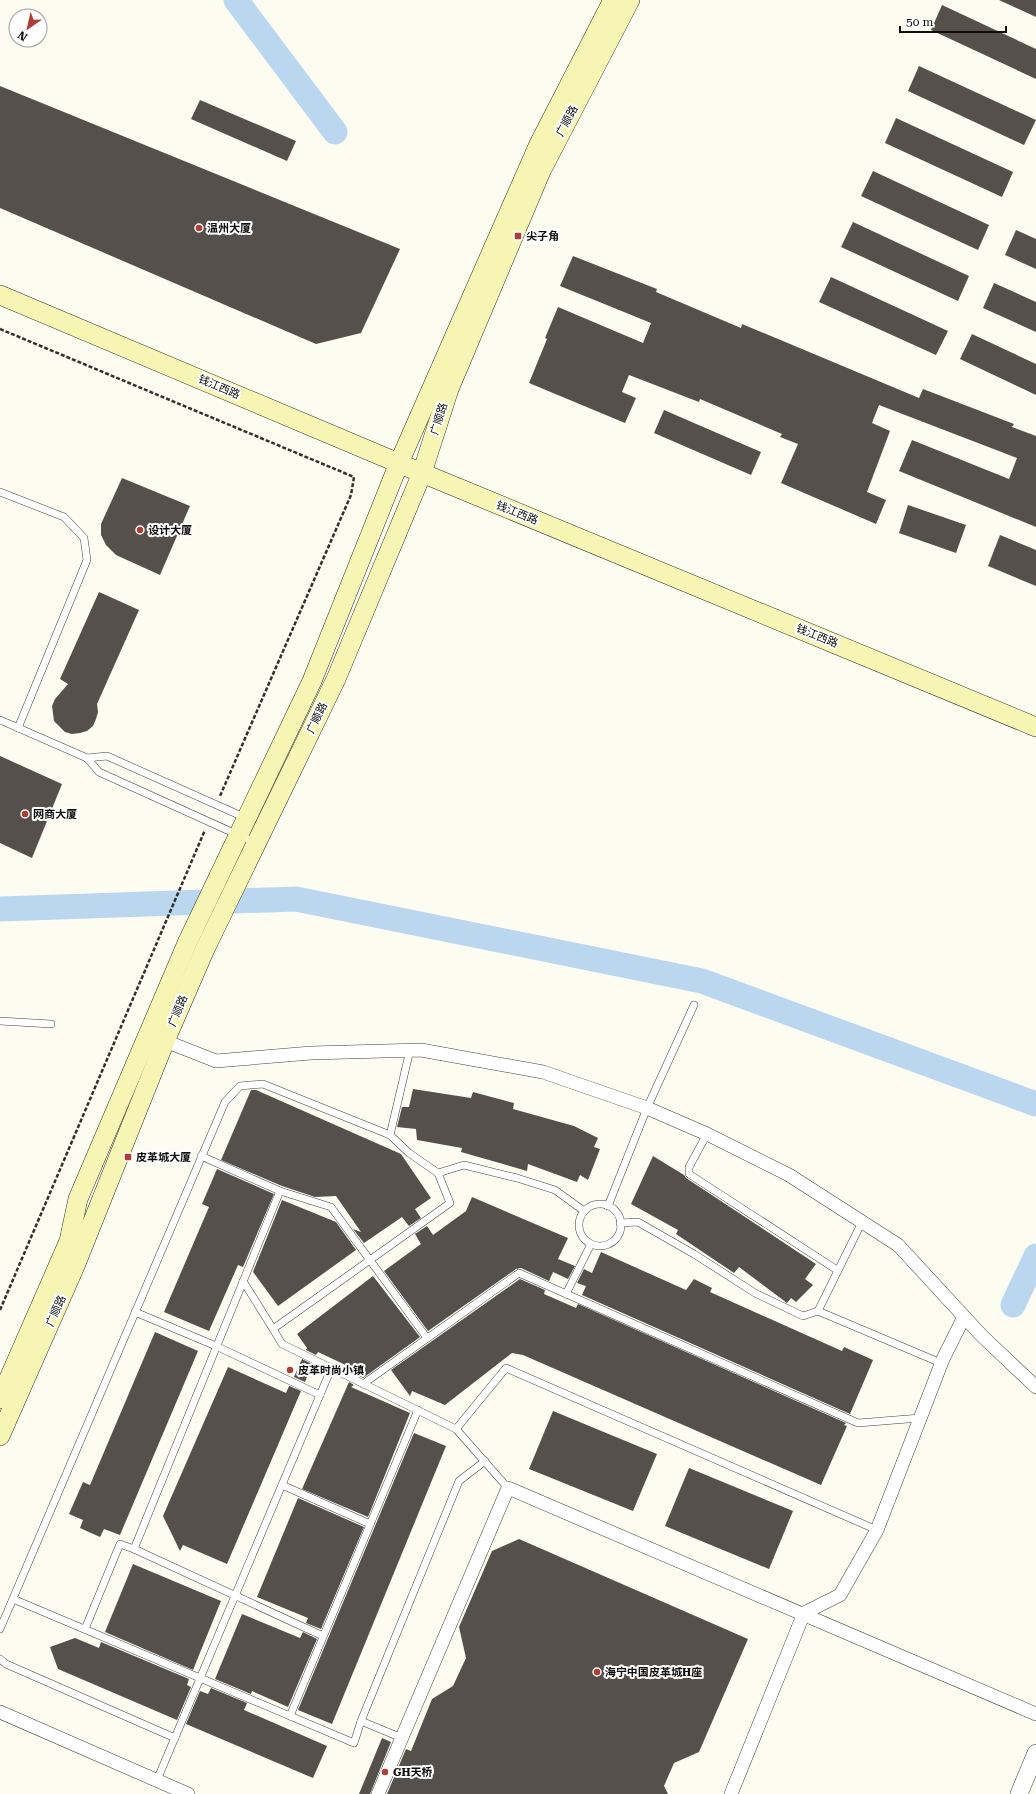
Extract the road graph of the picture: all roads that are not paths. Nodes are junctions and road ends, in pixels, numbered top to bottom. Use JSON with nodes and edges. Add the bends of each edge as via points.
{"nodes":[{"id":1,"x":613,"y":0,"type":"edge"},
{"id":2,"x":630,"y":0,"type":"edge"},
{"id":3,"x":0,"y":295,"type":"edge"},
{"id":4,"x":399,"y":463,"type":"junction"},
{"id":5,"x":422,"y":473,"type":"junction"},
{"id":6,"x":0,"y":492,"type":"edge"},
{"id":7,"x":0,"y":720,"type":"edge"},
{"id":8,"x":1036,"y":727,"type":"edge"},
{"id":9,"x":18,"y":728,"type":"junction"},
{"id":10,"x":87,"y":758,"type":"junction"},
{"id":11,"x":255,"y":822,"type":"junction"},
{"id":12,"x":238,"y":834,"type":"junction"},
{"id":13,"x":256,"y":843,"type":"junction"},
{"id":14,"x":694,"y":1005,"type":"dead end"},
{"id":15,"x":0,"y":1021,"type":"edge"},
{"id":16,"x":51,"y":1024,"type":"dead end"},
{"id":17,"x":165,"y":1041,"type":"junction"},
{"id":18,"x":410,"y":1050,"type":"junction"},
{"id":19,"x":648,"y":1108,"type":"junction"},
{"id":20,"x":707,"y":1134,"type":"junction"},
{"id":21,"x":390,"y":1135,"type":"junction"},
{"id":22,"x":201,"y":1156,"type":"junction"},
{"id":23,"x":438,"y":1173,"type":"junction"},
{"id":24,"x":280,"y":1191,"type":"junction"},
{"id":25,"x":608,"y":1206,"type":"junction"},
{"id":26,"x":584,"y":1211,"type":"junction"},
{"id":27,"x":862,"y":1222,"type":"junction"},
{"id":28,"x":620,"y":1223,"type":"junction"},
{"id":29,"x":591,"y":1244,"type":"junction"},
{"id":30,"x":371,"y":1259,"type":"junction"},
{"id":31,"x":837,"y":1270,"type":"junction"},
{"id":32,"x":243,"y":1281,"type":"junction"},
{"id":33,"x":566,"y":1294,"type":"junction"},
{"id":34,"x":818,"y":1310,"type":"junction"},
{"id":35,"x":135,"y":1312,"type":"junction"},
{"id":36,"x":964,"y":1317,"type":"junction"},
{"id":37,"x":273,"y":1329,"type":"junction"},
{"id":38,"x":427,"y":1338,"type":"junction"},
{"id":39,"x":216,"y":1346,"type":"junction"},
{"id":40,"x":941,"y":1363,"type":"junction"},
{"id":41,"x":331,"y":1369,"type":"junction"},
{"id":42,"x":363,"y":1384,"type":"junction"},
{"id":43,"x":1036,"y":1387,"type":"edge"},
{"id":44,"x":320,"y":1395,"type":"junction"},
{"id":45,"x":0,"y":1398,"type":"edge"},
{"id":46,"x":418,"y":1410,"type":"junction"},
{"id":47,"x":920,"y":1418,"type":"junction"},
{"id":48,"x":456,"y":1428,"type":"junction"},
{"id":49,"x":0,"y":1436,"type":"edge"},
{"id":50,"x":485,"y":1462,"type":"junction"},
{"id":51,"x":282,"y":1485,"type":"junction"},
{"id":52,"x":508,"y":1488,"type":"junction"},
{"id":53,"x":370,"y":1524,"type":"junction"},
{"id":54,"x":877,"y":1530,"type":"junction"},
{"id":55,"x":134,"y":1549,"type":"junction"},
{"id":56,"x":235,"y":1595,"type":"junction"},
{"id":57,"x":13,"y":1599,"type":"junction"},
{"id":58,"x":804,"y":1613,"type":"junction"},
{"id":59,"x":0,"y":1629,"type":"edge"},
{"id":60,"x":85,"y":1629,"type":"junction"},
{"id":61,"x":323,"y":1636,"type":"junction"},
{"id":62,"x":0,"y":1659,"type":"edge"},
{"id":63,"x":200,"y":1678,"type":"junction"},
{"id":64,"x":0,"y":1712,"type":"edge"},
{"id":65,"x":1036,"y":1714,"type":"edge"},
{"id":66,"x":290,"y":1716,"type":"junction"},
{"id":67,"x":361,"y":1721,"type":"junction"},
{"id":68,"x":175,"y":1738,"type":"junction"},
{"id":69,"x":402,"y":1738,"type":"junction"},
{"id":70,"x":1036,"y":1753,"type":"edge"},
{"id":71,"x":157,"y":1780,"type":"junction"},
{"id":72,"x":188,"y":1794,"type":"edge"},
{"id":73,"x":378,"y":1794,"type":"edge"},
{"id":74,"x":731,"y":1794,"type":"edge"},
{"id":75,"x":1019,"y":1794,"type":"edge"}],
"edges":[{"from":1,"to":4,"type":"main road","name":"广顺路","via":[[539,144]]},
{"from":2,"to":5,"type":"main road","name":"广顺路","via":[[538,178],[448,389]]},
{"from":3,"to":4,"type":"main road","name":"钱江西路"},
{"from":4,"to":5,"type":"main road","name":"钱江西路"},
{"from":4,"to":11,"type":"main road","name":"广顺路"},
{"from":5,"to":8,"type":"main road","name":"钱江西路"},
{"from":5,"to":11,"type":"main road","name":"广顺路","via":[[336,679]]},
{"from":6,"to":9,"type":"lane","via":[[64,518],[84,538],[87,560]]},
{"from":7,"to":9,"type":"lane"},
{"from":9,"to":10,"type":"lane"},
{"from":10,"to":11,"type":"lane","via":[[108,756]]},
{"from":10,"to":12,"type":"lane","via":[[99,772]]},
{"from":11,"to":12,"type":"main road","name":"广顺路"},
{"from":11,"to":13,"type":"main road","name":"广顺路"},
{"from":12,"to":13,"type":"lane"},
{"from":12,"to":45,"type":"main road","name":"广顺路","via":[[188,941],[78,1199],[69,1240]]},
{"from":13,"to":17,"type":"main road","name":"广顺路","via":[[205,949]]},
{"from":14,"to":19,"type":"lane"},
{"from":15,"to":16,"type":"lane"},
{"from":17,"to":18,"type":"street","via":[[216,1061],[311,1053]]},
{"from":17,"to":49,"type":"main road","name":"广顺路","via":[[75,1266]]},
{"from":18,"to":19,"type":"street","via":[[543,1072]]},
{"from":18,"to":21,"type":"lane"},
{"from":19,"to":20,"type":"street"},
{"from":19,"to":25,"type":"lane"},
{"from":20,"to":27,"type":"street","via":[[789,1175]]},
{"from":20,"to":31,"type":"lane","via":[[689,1167],[689,1174]]},
{"from":21,"to":22,"type":"lane","via":[[263,1084],[240,1086],[225,1102]]},
{"from":21,"to":23,"type":"lane","via":[[408,1153]]},
{"from":22,"to":24,"type":"lane"},
{"from":22,"to":35,"type":"lane"},
{"from":23,"to":26,"type":"lane","via":[[464,1165],[517,1178],[555,1190]]},
{"from":23,"to":30,"type":"lane","via":[[450,1203]]},
{"from":24,"to":30,"type":"lane","via":[[331,1207]]},
{"from":24,"to":32,"type":"lane"},
{"from":25,"to":26,"type":"lane","via":[[595,1205]]},
{"from":25,"to":28,"type":"lane","via":[[614,1210]]},
{"from":26,"to":29,"type":"lane","via":[[579,1230]]},
{"from":27,"to":31,"type":"lane"},
{"from":27,"to":36,"type":"street","via":[[898,1245]]},
{"from":28,"to":29,"type":"lane","via":[[620,1230],[612,1242],[606,1245]]},
{"from":28,"to":34,"type":"lane","via":[[638,1222],[755,1293],[803,1316]]},
{"from":29,"to":33,"type":"lane"},
{"from":30,"to":37,"type":"lane"},
{"from":30,"to":38,"type":"lane"},
{"from":31,"to":34,"type":"lane"},
{"from":32,"to":37,"type":"lane"},
{"from":32,"to":39,"type":"lane"},
{"from":33,"to":38,"type":"lane","via":[[519,1273]]},
{"from":33,"to":47,"type":"lane","via":[[858,1424]]},
{"from":34,"to":40,"type":"lane"},
{"from":35,"to":39,"type":"lane"},
{"from":35,"to":57,"type":"lane"},
{"from":36,"to":40,"type":"street"},
{"from":36,"to":43,"type":"street"},
{"from":37,"to":41,"type":"lane","via":[[282,1344]]},
{"from":38,"to":42,"type":"lane"},
{"from":39,"to":44,"type":"lane"},
{"from":39,"to":55,"type":"lane"},
{"from":40,"to":47,"type":"street"},
{"from":41,"to":42,"type":"lane"},
{"from":41,"to":44,"type":"lane"},
{"from":42,"to":46,"type":"lane"},
{"from":44,"to":51,"type":"lane"},
{"from":46,"to":48,"type":"lane"},
{"from":46,"to":53,"type":"lane"},
{"from":47,"to":54,"type":"street"},
{"from":48,"to":50,"type":"lane"},
{"from":48,"to":54,"type":"lane","via":[[506,1368]]},
{"from":50,"to":52,"type":"lane"},
{"from":50,"to":67,"type":"lane","via":[[459,1481]]},
{"from":51,"to":53,"type":"lane"},
{"from":51,"to":56,"type":"lane"},
{"from":52,"to":58,"type":"street"},
{"from":52,"to":69,"type":"street"},
{"from":53,"to":61,"type":"lane"},
{"from":54,"to":58,"type":"street","via":[[840,1595]]},
{"from":55,"to":56,"type":"lane"},
{"from":55,"to":60,"type":"lane","via":[[120,1544]]},
{"from":56,"to":61,"type":"lane"},
{"from":56,"to":63,"type":"lane"},
{"from":57,"to":59,"type":"lane"},
{"from":57,"to":60,"type":"lane"},
{"from":58,"to":65,"type":"street"},
{"from":58,"to":74,"type":"street"},
{"from":60,"to":63,"type":"lane"},
{"from":61,"to":66,"type":"lane"},
{"from":62,"to":68,"type":"lane","via":[[6,1664]]},
{"from":63,"to":66,"type":"lane"},
{"from":63,"to":68,"type":"lane"},
{"from":64,"to":71,"type":"street"},
{"from":66,"to":67,"type":"lane","via":[[354,1743]]},
{"from":67,"to":69,"type":"lane"},
{"from":68,"to":71,"type":"lane"},
{"from":69,"to":73,"type":"street"},
{"from":70,"to":75,"type":"street"},
{"from":71,"to":72,"type":"street"}]}
